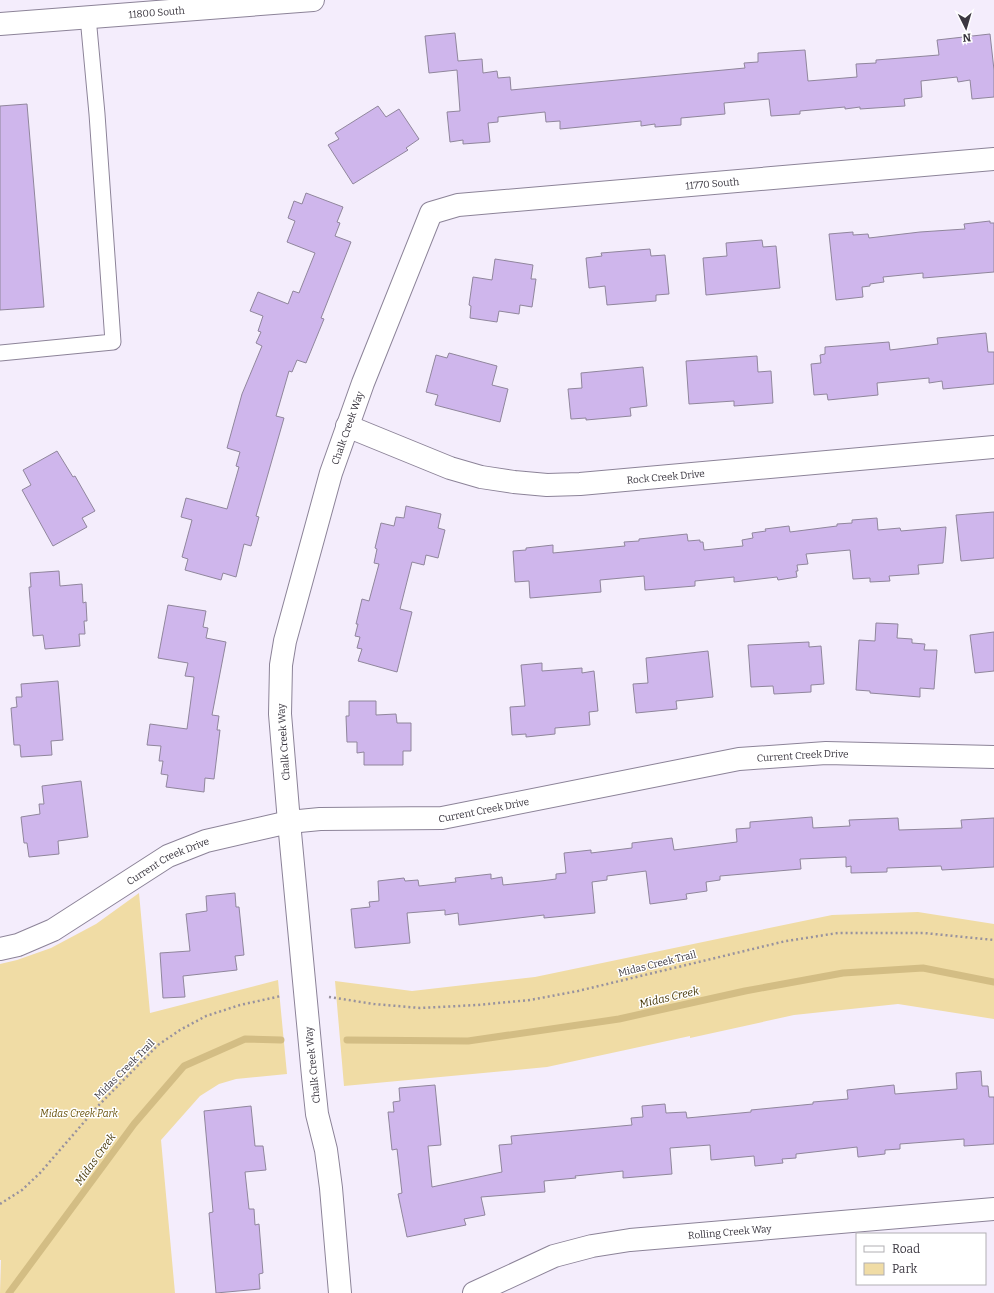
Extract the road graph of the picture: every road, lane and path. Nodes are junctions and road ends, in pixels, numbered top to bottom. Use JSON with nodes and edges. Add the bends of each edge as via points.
{"nodes":[{"id":1,"x":313,"y":0,"type":"edge"},
{"id":2,"x":88,"y":17,"type":"junction"},
{"id":3,"x":0,"y":24,"type":"edge"},
{"id":4,"x":994,"y":159,"type":"edge"},
{"id":5,"x":431,"y":213,"type":"joint"},
{"id":6,"x":0,"y":353,"type":"edge"},
{"id":7,"x":347,"y":426,"type":"junction"},
{"id":8,"x":994,"y":448,"type":"edge"},
{"id":9,"x":994,"y":756,"type":"edge"},
{"id":10,"x":289,"y":822,"type":"junction"},
{"id":11,"x":994,"y":940,"type":"edge"},
{"id":12,"x":0,"y":949,"type":"edge"},
{"id":13,"x":286,"y":996,"type":"dead end"},
{"id":14,"x":315,"y":1001,"type":"junction"},
{"id":15,"x":0,"y":1204,"type":"edge"},
{"id":16,"x":994,"y":1209,"type":"edge"},
{"id":17,"x":340,"y":1293,"type":"edge"},
{"id":18,"x":474,"y":1293,"type":"edge"}],
"edges":[{"from":1,"to":2,"type":"street","name":"11800 South"},
{"from":2,"to":3,"type":"street","name":"11800 South"},
{"from":2,"to":6,"type":"lane","via":[[113,342]]},
{"from":4,"to":5,"type":"street","name":"11770 South","via":[[458,205]]},
{"from":5,"to":7,"type":"street","name":"Chalk Creek Way"},
{"from":7,"to":8,"type":"street","name":"Rock Creek Drive","via":[[456,470],[508,481],[547,484],[580,484]]},
{"from":7,"to":10,"type":"street","name":"Chalk Creek Way","via":[[331,473],[285,641],[281,665],[280,714]]},
{"from":9,"to":10,"type":"street","name":"Current Creek Drive","via":[[826,753],[739,759],[442,818],[320,819]]},
{"from":10,"to":12,"type":"street","name":"Current Creek Drive","via":[[206,840],[168,856],[53,930],[18,945]]},
{"from":10,"to":14,"type":"street","name":"Chalk Creek Way"},
{"from":11,"to":14,"type":"path","name":"Midas Creek Trail","via":[[924,933],[838,933],[786,941],[578,991],[530,1000],[412,1008]]},
{"from":13,"to":15,"type":"path","name":"Midas Creek Trail","via":[[240,1005],[206,1016],[158,1045],[98,1106],[40,1173],[22,1190]]},
{"from":14,"to":17,"type":"street","name":"Chalk Creek Way","via":[[313,1076],[317,1114],[326,1150],[331,1188]]},
{"from":16,"to":18,"type":"street","name":"Rolling Creek Way","via":[[630,1240],[592,1246],[554,1256]]}]}
